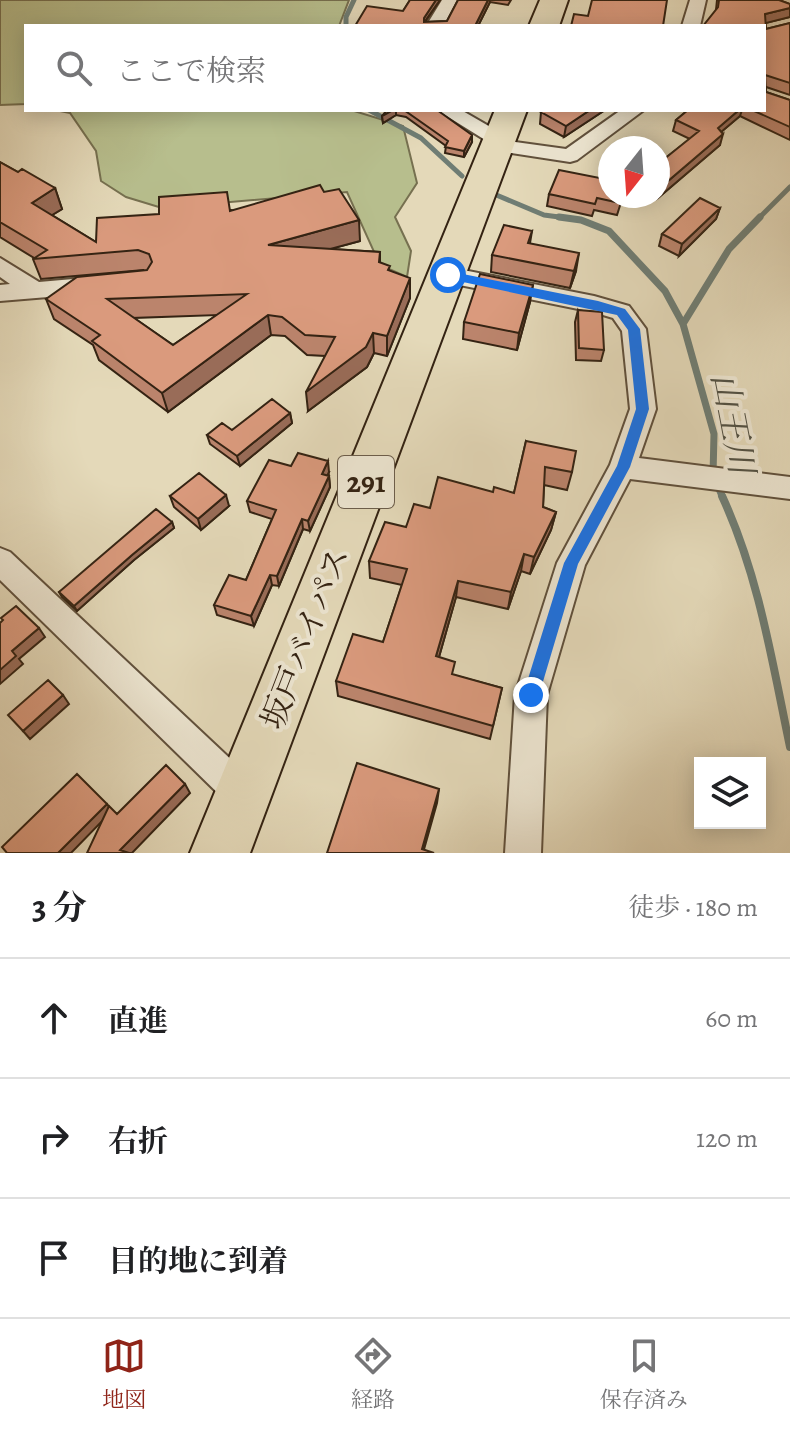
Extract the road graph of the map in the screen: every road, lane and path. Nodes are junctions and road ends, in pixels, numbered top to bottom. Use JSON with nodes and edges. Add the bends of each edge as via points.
{"nodes":[{"id":1,"x":450,"y":0,"type":"edge"},
{"id":2,"x":554,"y":0,"type":"edge"},
{"id":3,"x":698,"y":0,"type":"edge"},
{"id":4,"x":436,"y":24,"type":"edge"},
{"id":5,"x":545,"y":24,"type":"edge"},
{"id":6,"x":692,"y":24,"type":"edge"},
{"id":7,"x":452,"y":112,"type":"edge"},
{"id":8,"x":631,"y":112,"type":"edge"},
{"id":9,"x":503,"y":132,"type":"edge"},
{"id":10,"x":0,"y":266,"type":"edge"},
{"id":11,"x":448,"y":275,"type":"junction"},
{"id":12,"x":113,"y":284,"type":"edge"},
{"id":13,"x":35,"y":290,"type":"junction"},
{"id":14,"x":0,"y":293,"type":"edge"},
{"id":15,"x":623,"y":467,"type":"junction"},
{"id":16,"x":790,"y":488,"type":"edge"},
{"id":17,"x":0,"y":561,"type":"edge"},
{"id":18,"x":243,"y":794,"type":"junction"},
{"id":19,"x":220,"y":853,"type":"edge"},
{"id":20,"x":523,"y":853,"type":"edge"}],
"edges":[{"from":1,"to":4,"type":"street"},
{"from":2,"to":5,"type":"highway"},
{"from":3,"to":6,"type":"street"},
{"from":7,"to":9,"type":"street"},
{"from":8,"to":9,"type":"street","via":[[570,156]]},
{"from":9,"to":11,"type":"highway","name":"坂戸バイパス","number":"291"},
{"from":10,"to":13,"type":"street"},
{"from":11,"to":15,"type":"street","via":[[621,312],[634,329],[643,409]]},
{"from":11,"to":18,"type":"highway","name":"坂戸バイパス","number":"291"},
{"from":12,"to":13,"type":"street"},
{"from":13,"to":14,"type":"street"},
{"from":15,"to":16,"type":"street"},
{"from":15,"to":20,"type":"street","via":[[571,563],[531,695]]},
{"from":17,"to":18,"type":"street"},
{"from":18,"to":19,"type":"highway","name":"坂戸バイパス","number":"291"}]}
